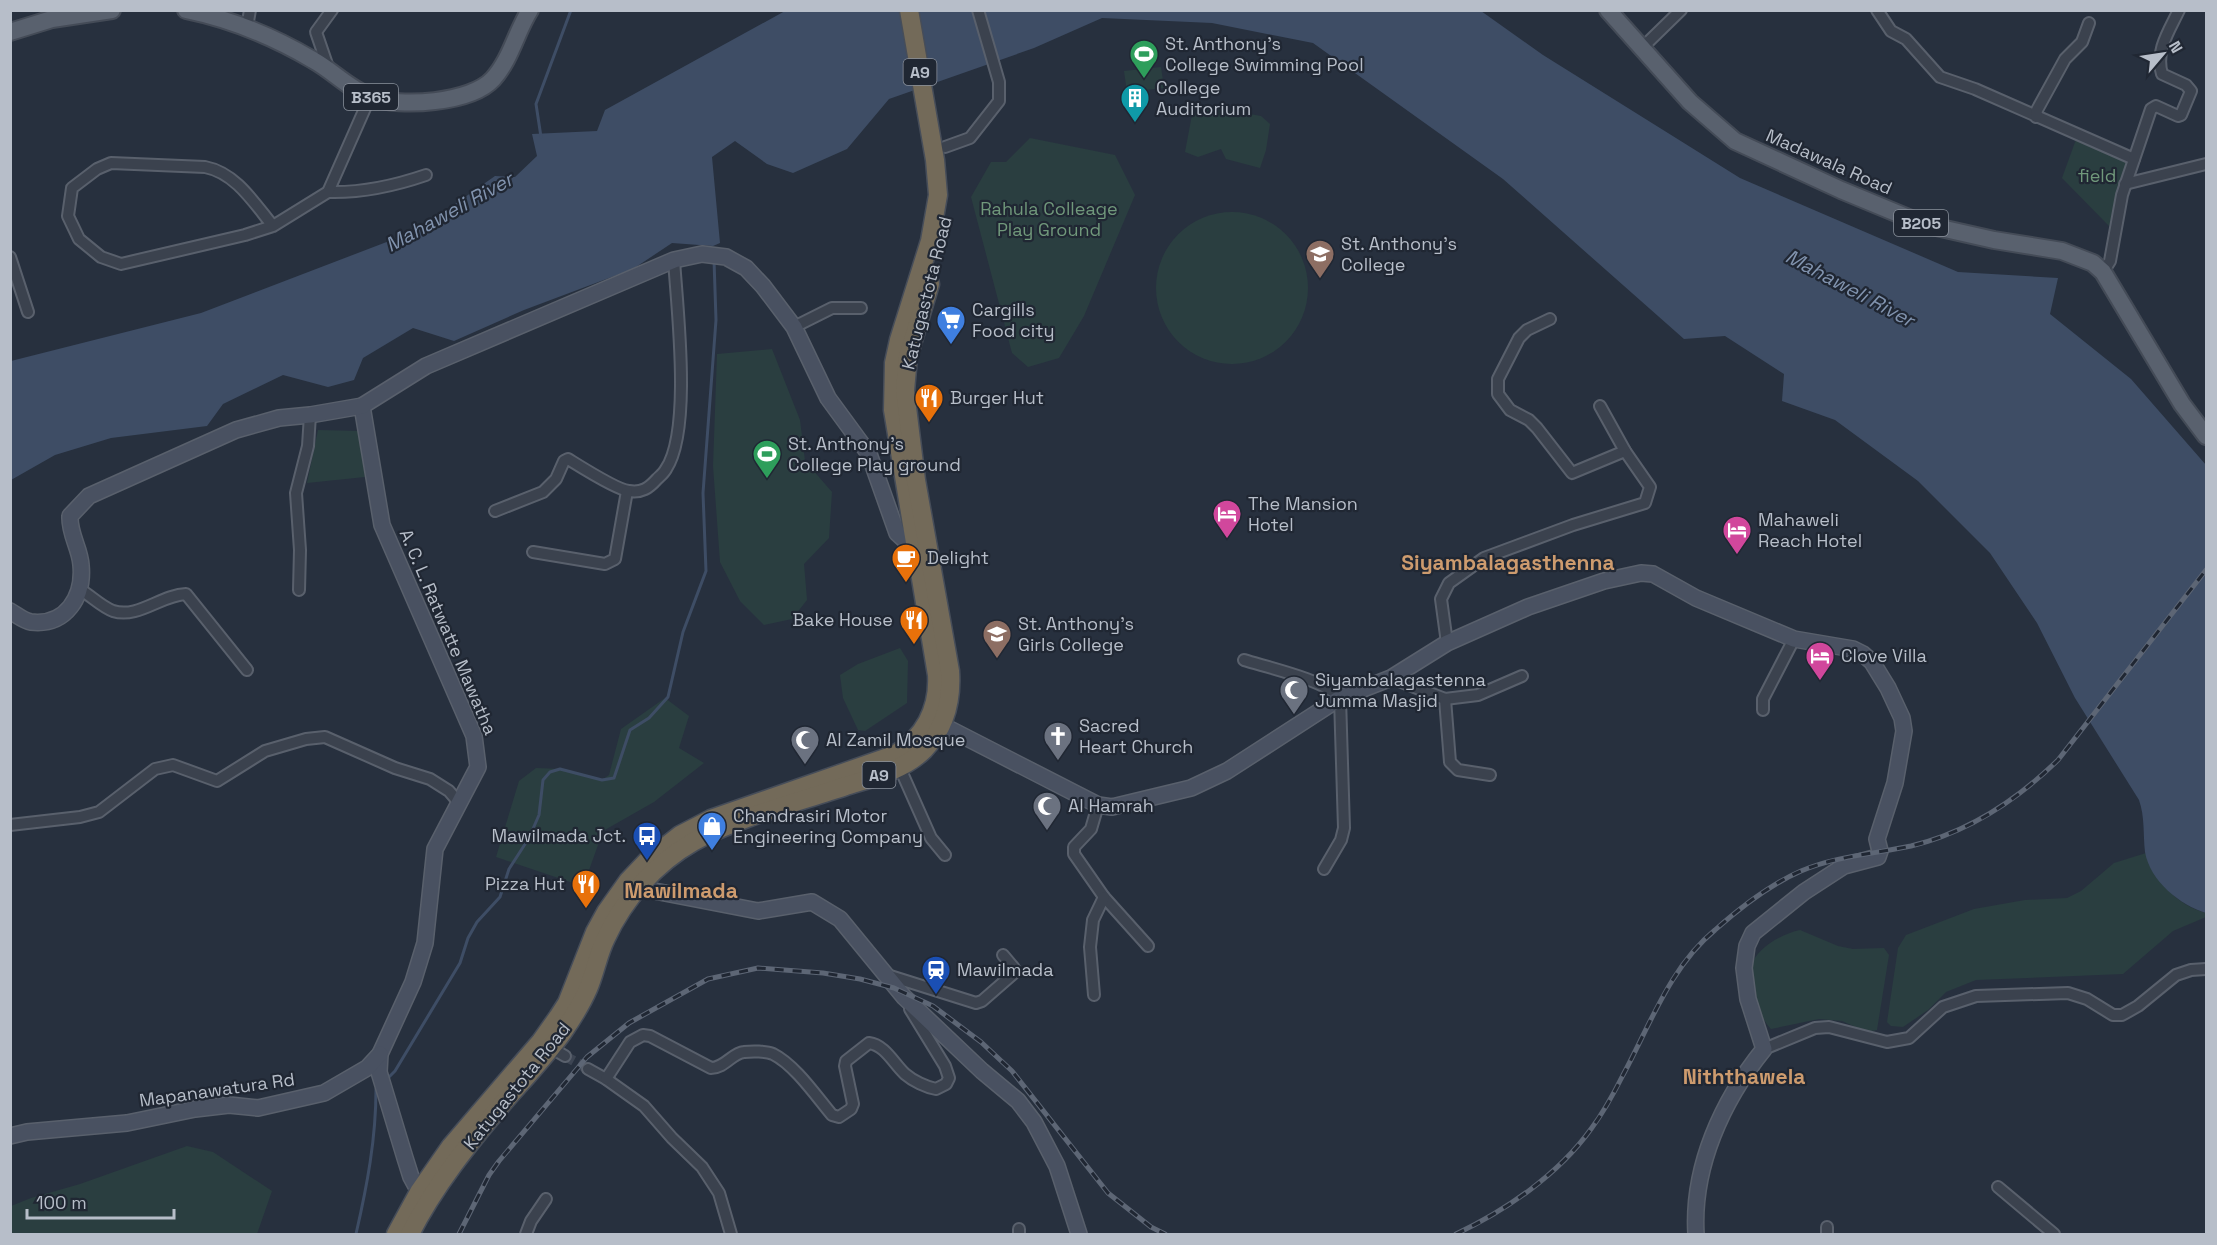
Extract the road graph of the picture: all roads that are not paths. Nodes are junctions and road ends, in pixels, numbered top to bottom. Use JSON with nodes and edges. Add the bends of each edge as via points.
{"nodes":[{"id":1,"x":112,"y":10,"type":"edge"},
{"id":2,"x":186,"y":10,"type":"edge"},
{"id":3,"x":250,"y":10,"type":"edge"},
{"id":4,"x":332,"y":10,"type":"edge"},
{"id":5,"x":530,"y":10,"type":"edge"},
{"id":6,"x":909,"y":10,"type":"edge"},
{"id":7,"x":921,"y":10,"type":"edge"},
{"id":8,"x":978,"y":10,"type":"edge"},
{"id":9,"x":1608,"y":10,"type":"edge"},
{"id":10,"x":1681,"y":10,"type":"edge"},
{"id":11,"x":1877,"y":10,"type":"edge"},
{"id":12,"x":2179,"y":10,"type":"edge"},
{"id":13,"x":2089,"y":23,"type":"dead end"},
{"id":14,"x":247,"y":27,"type":"junction"},
{"id":15,"x":10,"y":32,"type":"edge"},
{"id":16,"x":1642,"y":48,"type":"junction"},
{"id":17,"x":329,"y":70,"type":"junction"},
{"id":18,"x":370,"y":97,"type":"junction"},
{"id":19,"x":2036,"y":117,"type":"junction"},
{"id":20,"x":939,"y":137,"type":"junction"},
{"id":21,"x":2134,"y":159,"type":"junction"},
{"id":22,"x":2206,"y":165,"type":"edge"},
{"id":23,"x":426,"y":175,"type":"dead end"},
{"id":24,"x":2125,"y":184,"type":"junction"},
{"id":25,"x":328,"y":192,"type":"junction"},
{"id":26,"x":273,"y":226,"type":"junction"},
{"id":27,"x":10,"y":257,"type":"edge"},
{"id":28,"x":674,"y":260,"type":"junction"},
{"id":29,"x":2103,"y":272,"type":"junction"},
{"id":30,"x":861,"y":308,"type":"dead end"},
{"id":31,"x":28,"y":312,"type":"dead end"},
{"id":32,"x":1550,"y":319,"type":"dead end"},
{"id":33,"x":794,"y":327,"type":"junction"},
{"id":34,"x":362,"y":406,"type":"junction"},
{"id":35,"x":1600,"y":406,"type":"dead end"},
{"id":36,"x":310,"y":415,"type":"junction"},
{"id":37,"x":2206,"y":436,"type":"edge"},
{"id":38,"x":1625,"y":451,"type":"junction"},
{"id":39,"x":627,"y":491,"type":"junction"},
{"id":40,"x":495,"y":511,"type":"dead end"},
{"id":41,"x":533,"y":552,"type":"dead end"},
{"id":42,"x":922,"y":552,"type":"junction"},
{"id":43,"x":81,"y":590,"type":"junction"},
{"id":44,"x":299,"y":590,"type":"dead end"},
{"id":45,"x":10,"y":611,"type":"edge"},
{"id":46,"x":1794,"y":639,"type":"junction"},
{"id":47,"x":1448,"y":643,"type":"junction"},
{"id":48,"x":1244,"y":660,"type":"dead end"},
{"id":49,"x":247,"y":670,"type":"dead end"},
{"id":50,"x":1522,"y":676,"type":"dead end"},
{"id":51,"x":1391,"y":678,"type":"junction"},
{"id":52,"x":1340,"y":698,"type":"junction"},
{"id":53,"x":1445,"y":699,"type":"junction"},
{"id":54,"x":1763,"y":710,"type":"dead end"},
{"id":55,"x":935,"y":722,"type":"junction"},
{"id":56,"x":899,"y":766,"type":"junction"},
{"id":57,"x":1490,"y":775,"type":"dead end"},
{"id":58,"x":460,"y":804,"type":"junction"},
{"id":59,"x":1098,"y":805,"type":"junction"},
{"id":60,"x":10,"y":825,"type":"edge"},
{"id":61,"x":945,"y":855,"type":"dead end"},
{"id":62,"x":1324,"y":869,"type":"dead end"},
{"id":63,"x":633,"y":884,"type":"junction"},
{"id":64,"x":1104,"y":897,"type":"junction"},
{"id":65,"x":1148,"y":946,"type":"dead end"},
{"id":66,"x":1003,"y":955,"type":"dead end"},
{"id":67,"x":2206,"y":969,"type":"edge"},
{"id":68,"x":884,"y":974,"type":"junction"},
{"id":69,"x":1094,"y":996,"type":"dead end"},
{"id":70,"x":904,"y":998,"type":"junction"},
{"id":71,"x":1764,"y":1049,"type":"junction"},
{"id":72,"x":380,"y":1054,"type":"junction"},
{"id":73,"x":588,"y":1069,"type":"tunnel mouth"},
{"id":74,"x":606,"y":1078,"type":"junction"},
{"id":75,"x":10,"y":1136,"type":"edge"},
{"id":76,"x":1998,"y":1187,"type":"dead end"},
{"id":77,"x":423,"y":1198,"type":"junction"},
{"id":78,"x":546,"y":1199,"type":"dead end"},
{"id":79,"x":396,"y":1234,"type":"edge"},
{"id":80,"x":410,"y":1234,"type":"edge"},
{"id":81,"x":526,"y":1234,"type":"edge"},
{"id":82,"x":731,"y":1234,"type":"edge"},
{"id":83,"x":1079,"y":1234,"type":"edge"},
{"id":84,"x":1696,"y":1234,"type":"edge"},
{"id":85,"x":2054,"y":1234,"type":"edge"}],
"edges":[{"from":1,"to":15,"type":"main road","via":[[52,19]]},
{"from":2,"to":14,"type":"main road","number":"B365"},
{"from":3,"to":14,"type":"street"},
{"from":4,"to":17,"type":"street","via":[[316,32]]},
{"from":5,"to":18,"type":"main road","number":"B365","via":[[499,70],[485,86],[418,103]]},
{"from":6,"to":20,"type":"highway","number":"A9"},
{"from":7,"to":20,"type":"highway","number":"A9"},
{"from":8,"to":20,"type":"street","via":[[999,82],[999,101],[969,138]]},
{"from":9,"to":16,"type":"main road","name":"Madawala Road","number":"B205"},
{"from":10,"to":16,"type":"street"},
{"from":11,"to":19,"type":"street","via":[[1891,32],[1906,39],[1940,76]]},
{"from":12,"to":21,"type":"street","via":[[2160,51],[2159,64],[2162,74],[2186,84],[2191,91],[2181,115],[2156,106],[2151,109]]},
{"from":13,"to":19,"type":"street","via":[[2082,42],[2066,59]]},
{"from":14,"to":17,"type":"main road","number":"B365"},
{"from":16,"to":29,"type":"main road","name":"Madawala Road","number":"B205","via":[[1690,102],[1735,141],[1923,224],[2062,251],[2093,263]]},
{"from":17,"to":18,"type":"main road","number":"B365"},
{"from":18,"to":25,"type":"street"},
{"from":19,"to":21,"type":"street"},
{"from":20,"to":42,"type":"highway","name":"Katugastota Road","number":"A9","via":[[937,208],[899,340],[893,386],[893,410]]},
{"from":21,"to":24,"type":"street"},
{"from":22,"to":24,"type":"street"},
{"from":23,"to":25,"type":"street","via":[[392,186]]},
{"from":24,"to":29,"type":"street","via":[[2110,261]]},
{"from":25,"to":26,"type":"street"},
{"from":26,"to":26,"type":"street","via":[[121,264],[100,257],[79,239],[68,216],[72,188],[97,169],[111,164],[215,168],[236,181]]},
{"from":27,"to":31,"type":"street"},
{"from":28,"to":33,"type":"street","via":[[702,254],[726,257],[746,268]]},
{"from":28,"to":34,"type":"street","via":[[426,366]]},
{"from":28,"to":39,"type":"street","via":[[681,375],[673,452],[667,468],[651,486],[642,491]]},
{"from":29,"to":37,"type":"main road","name":"Madawala Road","number":"B205","via":[[2182,404]]},
{"from":30,"to":33,"type":"street","via":[[832,308]]},
{"from":32,"to":38,"type":"street","via":[[1519,338],[1498,379],[1498,394],[1510,410],[1537,428],[1572,473]]},
{"from":33,"to":42,"type":"street","via":[[828,398],[869,454],[897,532]]},
{"from":34,"to":36,"type":"street"},
{"from":34,"to":58,"type":"street","name":"A. C. L. Ratwatte Mawatha","via":[[382,525],[474,736],[478,767]]},
{"from":35,"to":38,"type":"street"},
{"from":36,"to":43,"type":"street","via":[[279,418],[236,430],[89,496],[70,516],[69,528],[81,564]]},
{"from":36,"to":44,"type":"street","via":[[308,446],[296,493]]},
{"from":38,"to":47,"type":"street","via":[[1650,487],[1645,503],[1573,525],[1475,564],[1449,583],[1441,599]]},
{"from":39,"to":40,"type":"street","via":[[568,459],[543,492]]},
{"from":39,"to":41,"type":"street","via":[[615,559],[605,564]]},
{"from":42,"to":55,"type":"highway","name":"Katugastota Road","number":"A9","via":[[937,675]]},
{"from":43,"to":45,"type":"street","via":[[65,614],[52,621],[30,622]]},
{"from":43,"to":49,"type":"street","via":[[113,611],[133,612],[174,594],[186,594]]},
{"from":46,"to":47,"type":"street","via":[[1696,598],[1653,574],[1641,573],[1528,607]]},
{"from":46,"to":54,"type":"street","via":[[1763,699]]},
{"from":46,"to":71,"type":"street","via":[[1863,654],[1888,688],[1904,731],[1895,783],[1877,839],[1878,857],[1844,866],[1804,892],[1753,933],[1747,946],[1744,968],[1748,999]]},
{"from":47,"to":51,"type":"street"},
{"from":48,"to":52,"type":"street","via":[[1315,682]]},
{"from":50,"to":53,"type":"street","via":[[1478,695]]},
{"from":51,"to":52,"type":"street"},
{"from":51,"to":53,"type":"street"},
{"from":52,"to":59,"type":"street","via":[[1227,771],[1191,788],[1112,807]]},
{"from":52,"to":62,"type":"street","via":[[1344,828]]},
{"from":53,"to":57,"type":"street","via":[[1450,762],[1458,770]]},
{"from":55,"to":56,"type":"highway","name":"Katugastota Road","number":"A9","via":[[923,750]]},
{"from":55,"to":59,"type":"street"},
{"from":55,"to":63,"type":"highway","name":"Katugastota Road","number":"A9","via":[[894,755],[731,812],[680,835],[656,852]]},
{"from":56,"to":61,"type":"street","via":[[931,838]]},
{"from":56,"to":63,"type":"highway","name":"Katugastota Road","number":"A9","via":[[703,836]]},
{"from":58,"to":60,"type":"street","via":[[430,779],[325,737],[265,751],[217,781],[173,765],[155,769],[99,812]]},
{"from":58,"to":72,"type":"street","name":"A. C. L. Ratwatte Mawatha","via":[[435,849],[425,943],[413,982]]},
{"from":59,"to":64,"type":"street","via":[[1091,829],[1074,847],[1074,854]]},
{"from":63,"to":68,"type":"street","via":[[758,911],[812,902],[840,919]]},
{"from":63,"to":77,"type":"highway","name":"Katugastota Road","number":"A9","via":[[612,901],[595,932],[552,1048],[468,1123]]},
{"from":64,"to":65,"type":"street"},
{"from":64,"to":69,"type":"street","via":[[1093,920],[1090,947]]},
{"from":66,"to":68,"type":"street","via":[[1014,968],[1013,974],[976,1003]]},
{"from":67,"to":71,"type":"street","via":[[2176,975],[2122,1015],[2113,1015],[2068,993],[1976,996],[1943,1007],[1909,1038],[1887,1042],[1829,1027],[1815,1028]]},
{"from":68,"to":70,"type":"street"},
{"from":70,"to":74,"type":"street","via":[[945,1066],[949,1078],[946,1084],[936,1089],[907,1076],[877,1044],[869,1043],[846,1061],[853,1104],[839,1117],[832,1115],[802,1079],[770,1052],[742,1052],[718,1068],[711,1068],[643,1035],[630,1042]]},
{"from":70,"to":83,"type":"street","via":[[1018,1101],[1034,1122],[1057,1166]]},
{"from":71,"to":84,"type":"street","via":[[1734,1090],[1718,1122],[1705,1158],[1695,1216]]},
{"from":72,"to":75,"type":"street","name":"Mapanawatura Rd","via":[[367,1068],[324,1093],[269,1106],[229,1105],[128,1123]]},
{"from":72,"to":77,"type":"street","name":"A. C. L. Ratwatte Mawatha","via":[[379,1072],[405,1158]]},
{"from":73,"to":74,"type":"street"},
{"from":74,"to":82,"type":"street","via":[[645,1106],[702,1167],[719,1193]]},
{"from":76,"to":85,"type":"street"},
{"from":77,"to":79,"type":"highway","name":"Katugastota Road","number":"A9"},
{"from":77,"to":80,"type":"highway","name":"Katugastota Road","number":"A9"},
{"from":78,"to":81,"type":"street"}]}
